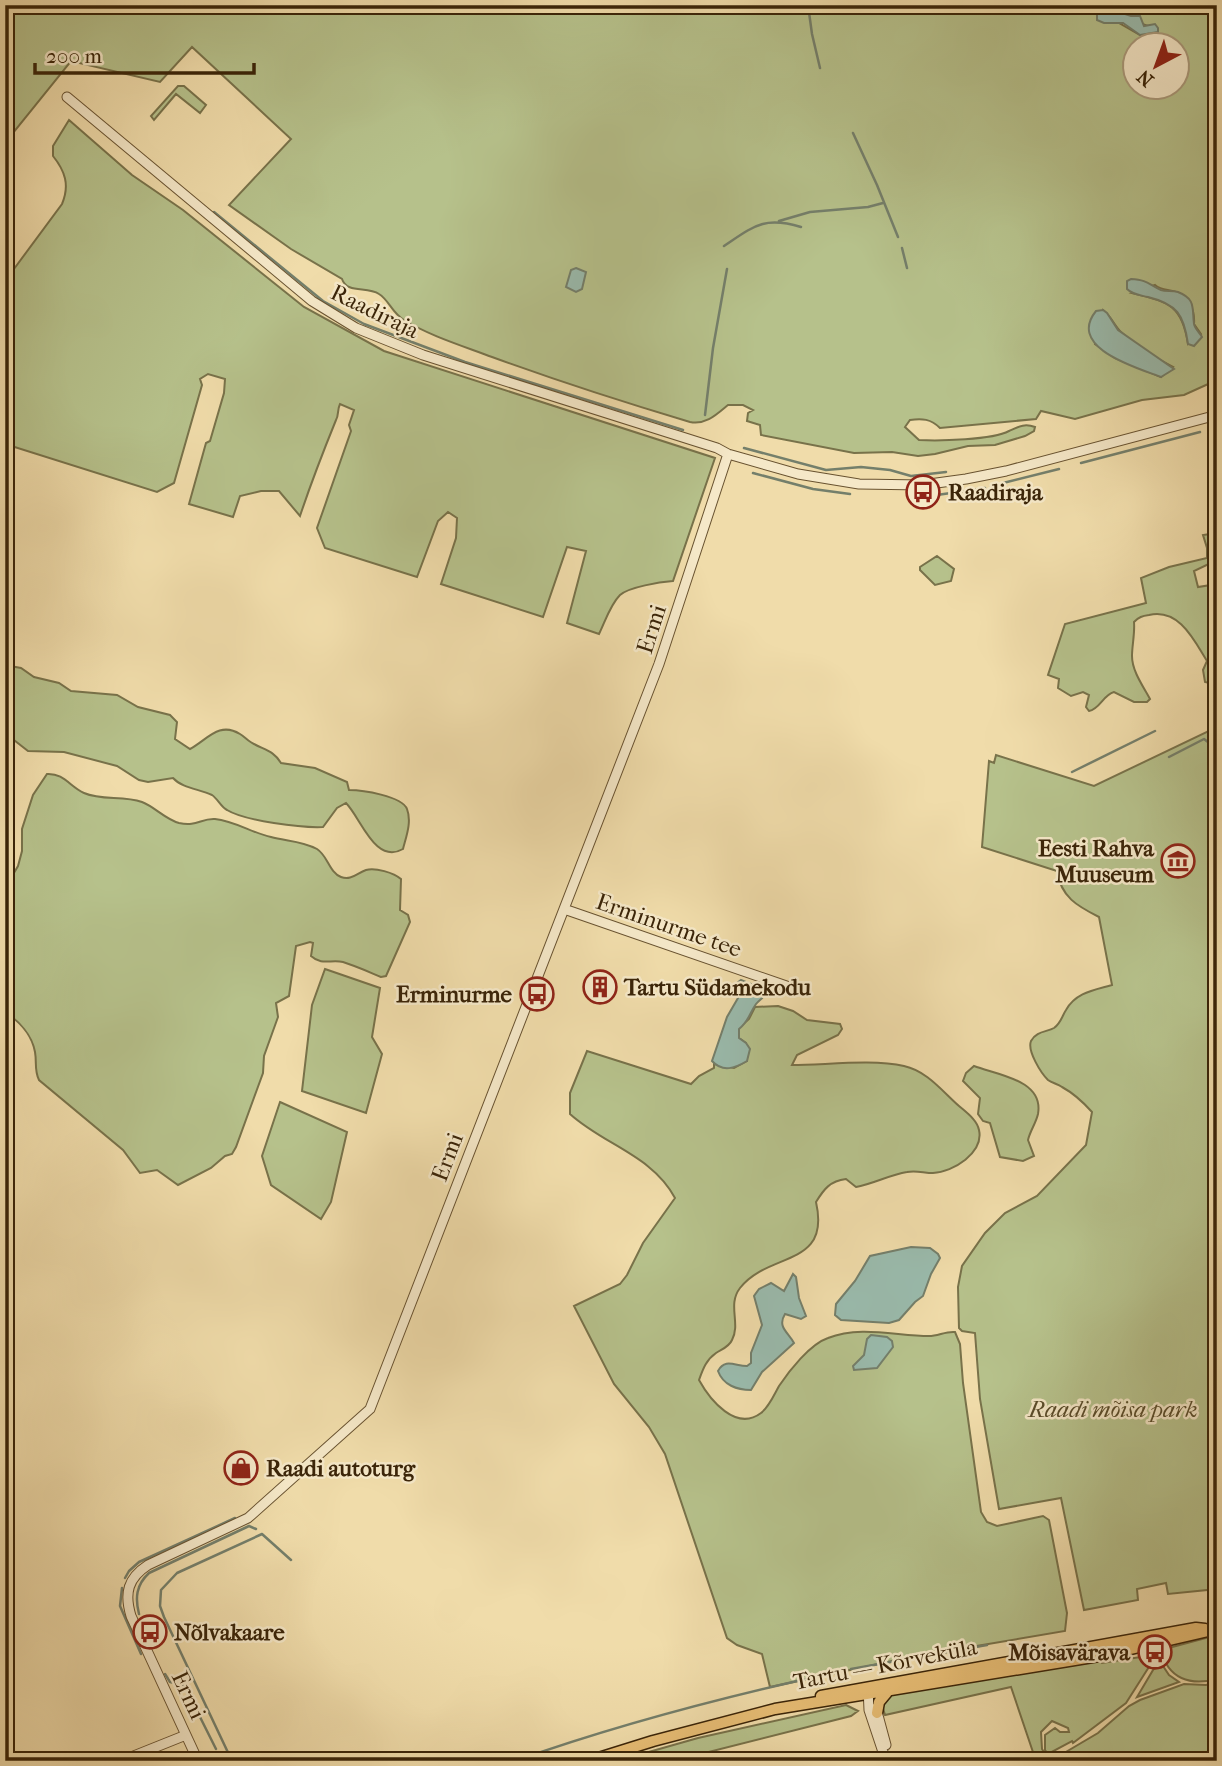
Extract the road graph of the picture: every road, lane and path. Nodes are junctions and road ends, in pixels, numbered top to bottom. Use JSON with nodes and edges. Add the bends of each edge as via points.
{"nodes":[{"id":1,"x":67,"y":97,"type":"dead end"},
{"id":2,"x":1217,"y":415,"type":"edge"},
{"id":3,"x":728,"y":454,"type":"junction"},
{"id":4,"x":564,"y":909,"type":"junction"},
{"id":5,"x":801,"y":991,"type":"dead end"},
{"id":6,"x":1214,"y":1630,"type":"edge"},
{"id":7,"x":868,"y":1690,"type":"junction"},
{"id":8,"x":889,"y":1690,"type":"junction"},
{"id":9,"x":877,"y":1713,"type":"junction"},
{"id":10,"x":186,"y":1735,"type":"junction"},
{"id":11,"x":121,"y":1761,"type":"edge"},
{"id":12,"x":198,"y":1761,"type":"edge"},
{"id":13,"x":589,"y":1761,"type":"edge"},
{"id":14,"x":888,"y":1761,"type":"edge"}],
"edges":[{"from":1,"to":3,"type":"street","name":"Raadiraja","via":[[302,293],[348,323],[423,355]]},
{"from":2,"to":3,"type":"street","name":"Raadiraja","via":[[1006,471],[922,485],[859,484],[798,474]]},
{"from":3,"to":4,"type":"street","name":"Ermi","via":[[659,664]]},
{"from":4,"to":5,"type":"street","name":"Erminurme tee"},
{"from":4,"to":10,"type":"street","name":"Ermi","via":[[370,1409],[248,1518],[148,1565],[129,1584],[131,1616]]},
{"from":6,"to":7,"type":"main road","name":"Tartu — Kõrveküla","via":[[1196,1628]]},
{"from":6,"to":8,"type":"main road","name":"Tartu — Kõrveküla","via":[[1077,1660]]},
{"from":7,"to":8,"type":"main road","name":"Tartu — Kõrveküla"},
{"from":7,"to":9,"type":"street"},
{"from":7,"to":13,"type":"main road","name":"Tartu — Kõrveküla","via":[[775,1709]]},
{"from":7,"to":14,"type":"street","via":[[869,1710]]},
{"from":8,"to":9,"type":"main road"},
{"from":9,"to":14,"type":"street"},
{"from":10,"to":11,"type":"street"},
{"from":10,"to":12,"type":"street","name":"Ermi"}]}
